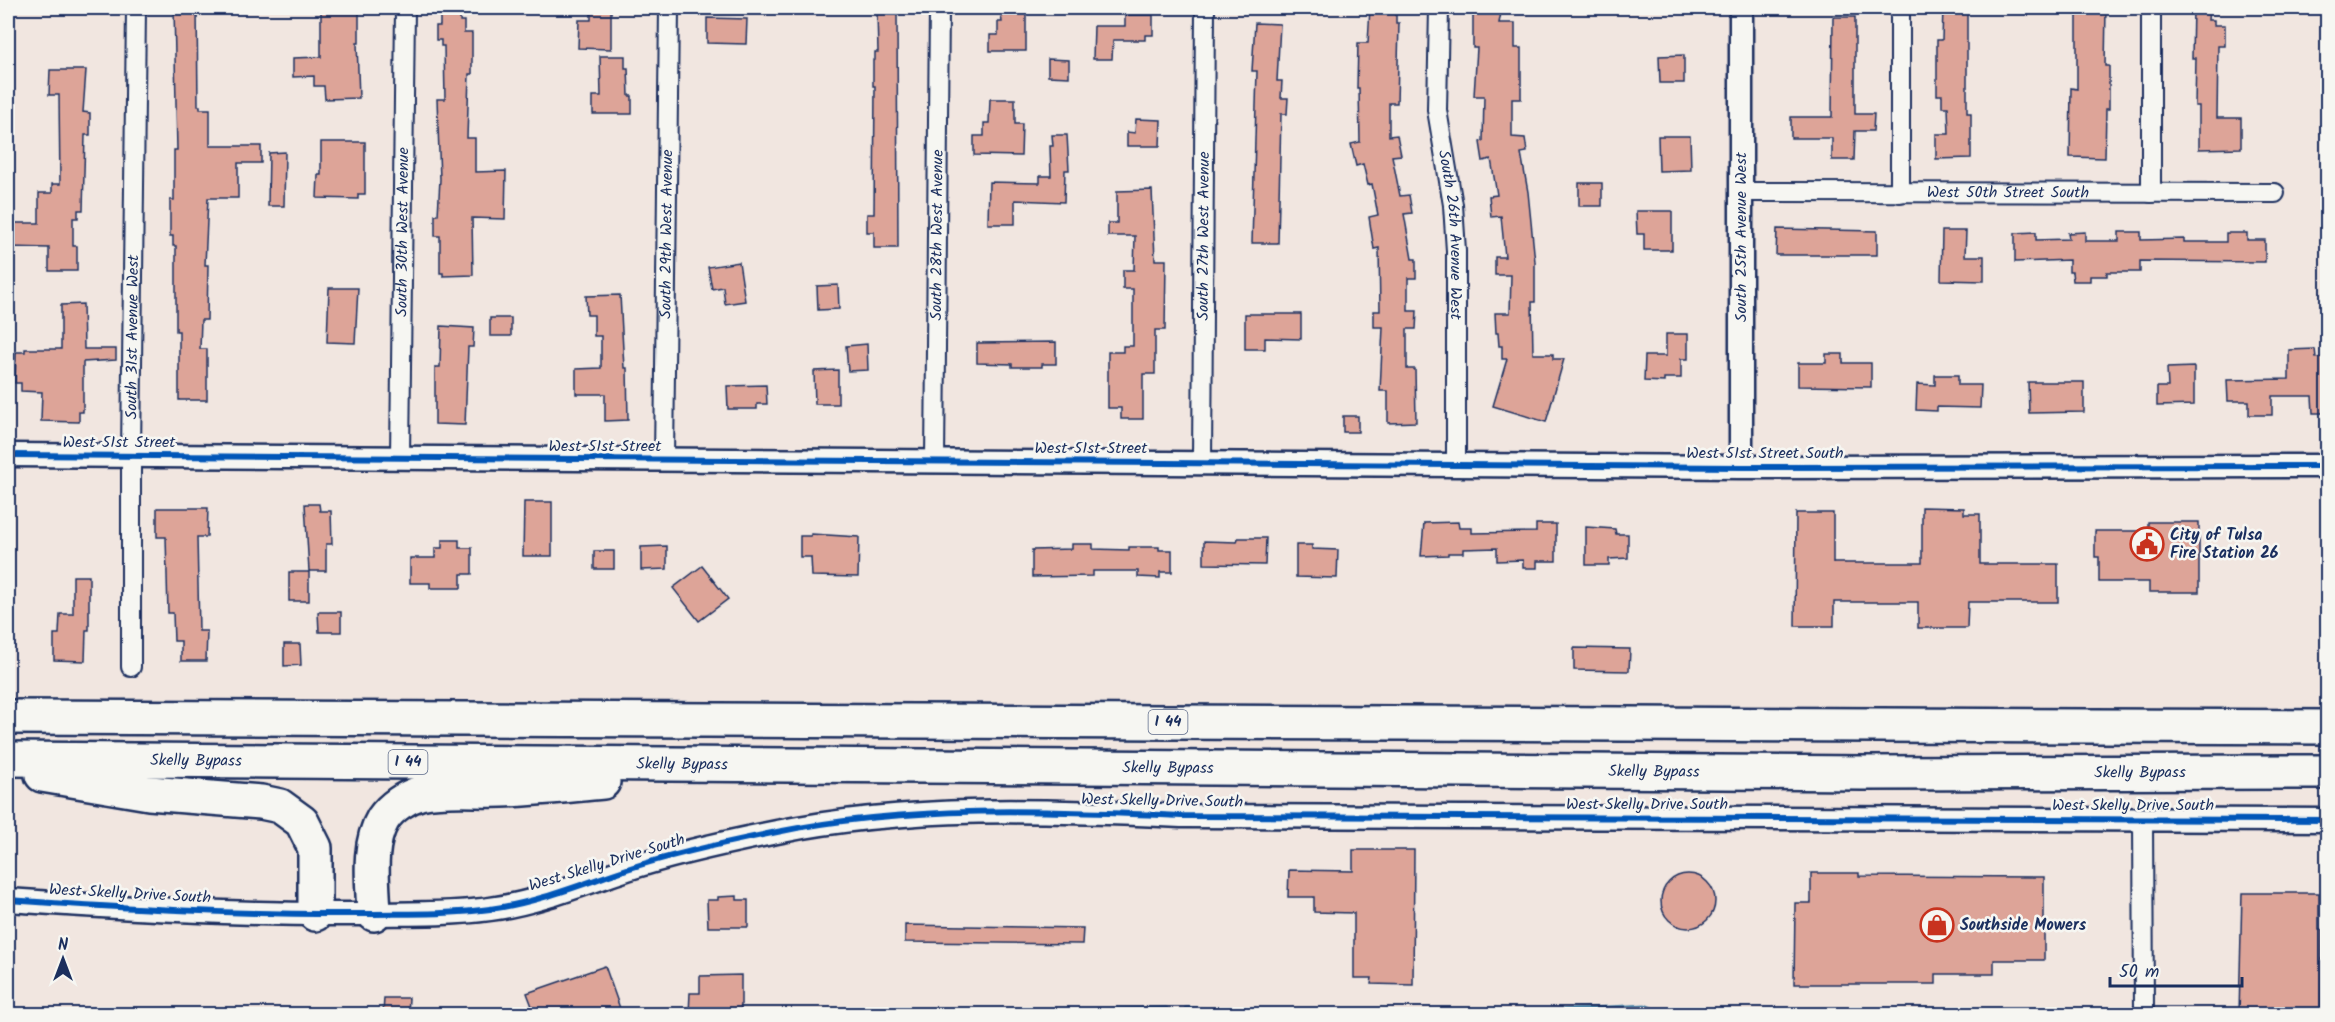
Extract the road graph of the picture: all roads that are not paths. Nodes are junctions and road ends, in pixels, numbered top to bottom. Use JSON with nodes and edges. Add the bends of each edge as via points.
{"nodes":[{"id":1,"x":136,"y":8,"type":"edge"},
{"id":2,"x":405,"y":8,"type":"edge"},
{"id":3,"x":669,"y":8,"type":"edge"},
{"id":4,"x":939,"y":8,"type":"edge"},
{"id":5,"x":1206,"y":8,"type":"edge"},
{"id":6,"x":1439,"y":8,"type":"edge"},
{"id":7,"x":1741,"y":8,"type":"edge"},
{"id":8,"x":1900,"y":8,"type":"edge"},
{"id":9,"x":2151,"y":8,"type":"edge"},
{"id":10,"x":1740,"y":192,"type":"junction"},
{"id":11,"x":1900,"y":193,"type":"junction"},
{"id":12,"x":2151,"y":193,"type":"junction"},
{"id":13,"x":2275,"y":194,"type":"dead end"},
{"id":14,"x":8,"y":455,"type":"edge"},
{"id":15,"x":130,"y":455,"type":"junction"},
{"id":16,"x":400,"y":457,"type":"junction"},
{"id":17,"x":664,"y":460,"type":"junction"},
{"id":18,"x":935,"y":461,"type":"junction"},
{"id":19,"x":1202,"y":462,"type":"junction"},
{"id":20,"x":1456,"y":464,"type":"junction"},
{"id":21,"x":2328,"y":466,"type":"edge"},
{"id":22,"x":1741,"y":467,"type":"junction"},
{"id":23,"x":130,"y":667,"type":"dead end"},
{"id":24,"x":8,"y":717,"type":"edge"},
{"id":25,"x":2328,"y":728,"type":"edge"},
{"id":26,"x":8,"y":759,"type":"edge"},
{"id":27,"x":808,"y":764,"type":"junction"},
{"id":28,"x":8,"y":770,"type":"edge"},
{"id":29,"x":2328,"y":772,"type":"edge"},
{"id":30,"x":2143,"y":818,"type":"junction"},
{"id":31,"x":2328,"y":820,"type":"edge"},
{"id":32,"x":8,"y":900,"type":"edge"},
{"id":33,"x":315,"y":914,"type":"junction"},
{"id":34,"x":374,"y":914,"type":"junction"},
{"id":35,"x":2144,"y":1014,"type":"edge"}],
"edges":[{"from":1,"to":15,"type":"street","name":"South 31st Avenue West"},
{"from":2,"to":16,"type":"street","name":"South 30th West Avenue"},
{"from":3,"to":17,"type":"street","name":"South 29th West Avenue"},
{"from":4,"to":18,"type":"street","name":"South 28th West Avenue"},
{"from":5,"to":19,"type":"street","name":"South 27th West Avenue"},
{"from":6,"to":20,"type":"street","name":"South 26th Avenue West","via":[[1437,110],[1453,205],[1456,250]]},
{"from":7,"to":10,"type":"street","name":"South 25th Avenue West"},
{"from":8,"to":11,"type":"street"},
{"from":9,"to":12,"type":"street"},
{"from":10,"to":11,"type":"street","name":"West 50th Street South"},
{"from":10,"to":22,"type":"street","name":"South 25th Avenue West"},
{"from":11,"to":12,"type":"street","name":"West 50th Street South"},
{"from":12,"to":13,"type":"street","name":"West 50th Street South"},
{"from":14,"to":15,"type":"street","name":"West 51st Street"},
{"from":15,"to":16,"type":"street","name":"West 51st Street"},
{"from":15,"to":23,"type":"street","name":"South 31st Avenue West"},
{"from":16,"to":17,"type":"street","name":"West 51st Street"},
{"from":17,"to":18,"type":"street","name":"West 51st Street"},
{"from":18,"to":19,"type":"street","name":"West 51st Street"},
{"from":19,"to":20,"type":"street","name":"West 51st Street South"},
{"from":20,"to":22,"type":"street","name":"West 51st Street South"},
{"from":21,"to":22,"type":"street","name":"West 51st Street South"},
{"from":24,"to":25,"type":"highway","number":"I 44"},
{"from":26,"to":27,"type":"highway","name":"Skelly Bypass","number":"I 44"},
{"from":27,"to":29,"type":"highway","name":"Skelly Bypass","number":"I 44","via":[[1863,773]]},
{"from":27,"to":34,"type":"highway","via":[[418,794],[393,807],[376,835]]},
{"from":28,"to":33,"type":"highway","via":[[149,793],[280,806],[302,822],[315,848]]},
{"from":30,"to":31,"type":"street","name":"West Skelly Drive South"},
{"from":30,"to":34,"type":"street","name":"West Skelly Drive South","via":[[1204,816],[1091,812],[920,815],[829,823],[748,838],[491,909]]},
{"from":30,"to":35,"type":"street"},
{"from":32,"to":33,"type":"street","name":"West Skelly Drive South","via":[[201,912]]},
{"from":33,"to":34,"type":"street","name":"West Skelly Drive South"}]}
